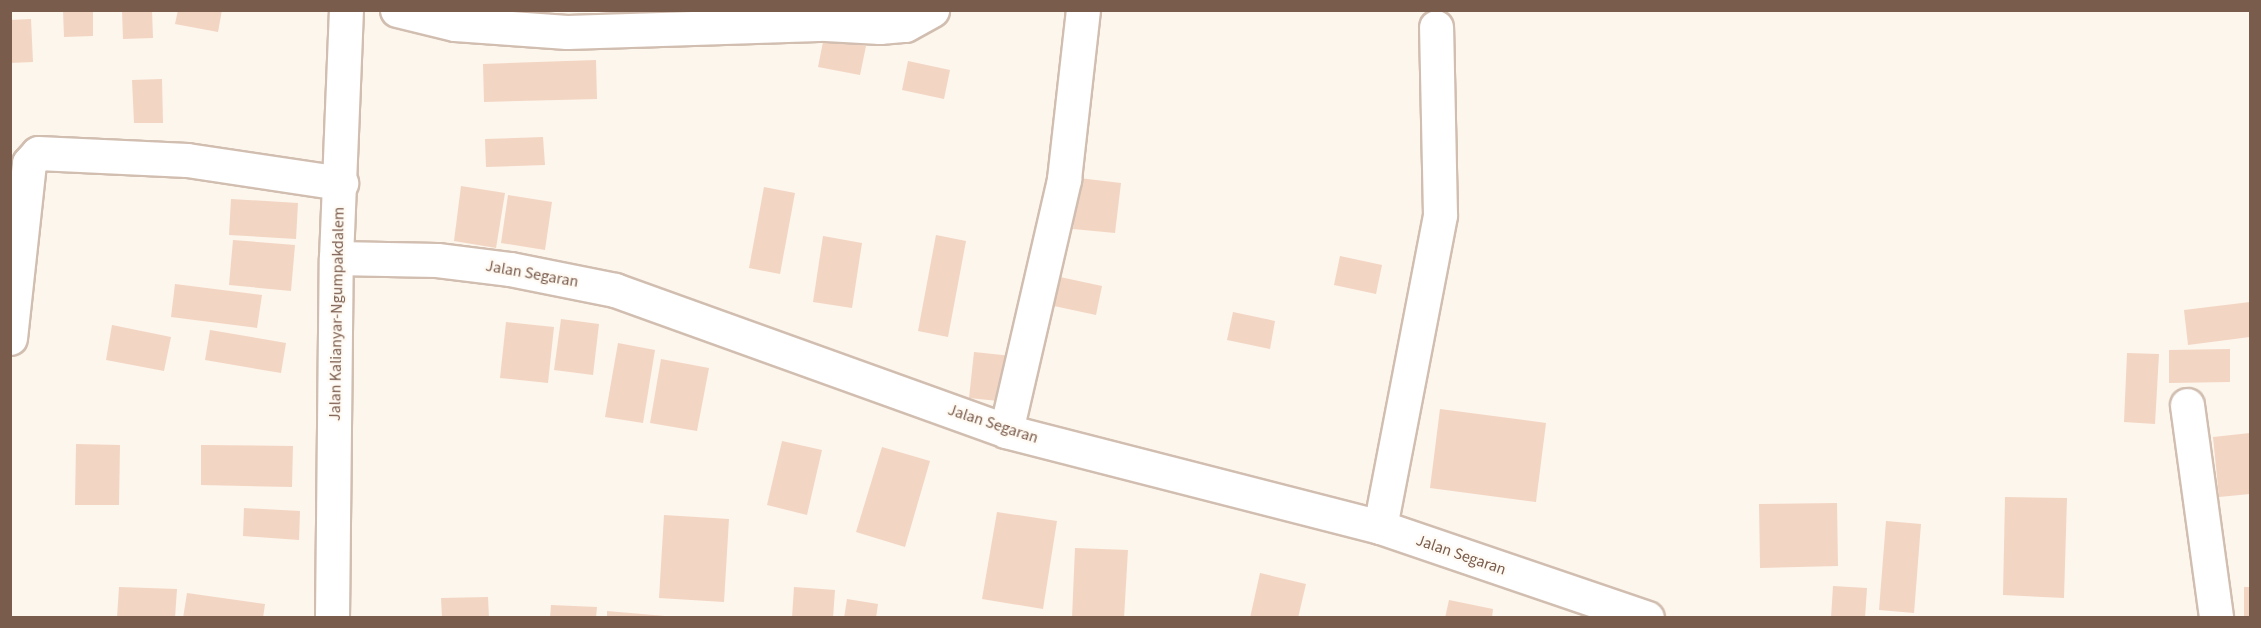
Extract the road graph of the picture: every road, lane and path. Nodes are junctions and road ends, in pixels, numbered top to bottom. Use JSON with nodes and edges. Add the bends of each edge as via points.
{"nodes":[{"id":1,"x":346,"y":10,"type":"edge"},
{"id":2,"x":397,"y":10,"type":"edge"},
{"id":3,"x":932,"y":10,"type":"edge"},
{"id":4,"x":1083,"y":10,"type":"edge"},
{"id":5,"x":1436,"y":27,"type":"dead end"},
{"id":6,"x":341,"y":183,"type":"junction"},
{"id":7,"x":336,"y":258,"type":"junction"},
{"id":8,"x":10,"y":338,"type":"edge"},
{"id":9,"x":2187,"y":405,"type":"dead end"},
{"id":10,"x":1006,"y":431,"type":"junction"},
{"id":11,"x":1380,"y":527,"type":"junction"},
{"id":12,"x":332,"y":618,"type":"edge"},
{"id":13,"x":1647,"y":618,"type":"edge"},
{"id":14,"x":2216,"y":618,"type":"edge"}],
"edges":[{"from":1,"to":6,"type":"street","name":"Jalan Kalianyar-Ngumpakdalem"},
{"from":2,"to":3,"type":"street","via":[[455,24],[567,32],[826,24],[880,27],[905,25]]},
{"from":4,"to":10,"type":"street","via":[[1064,179]]},
{"from":5,"to":11,"type":"street","via":[[1440,214]]},
{"from":6,"to":7,"type":"street","name":"Jalan Kalianyar-Ngumpakdalem"},
{"from":6,"to":8,"type":"street","via":[[187,160],[38,153],[29,163]]},
{"from":7,"to":10,"type":"street","name":"Jalan Segaran","via":[[437,260],[510,269],[615,290]]},
{"from":7,"to":12,"type":"street","name":"Jalan Kalianyar-Ngumpakdalem"},
{"from":9,"to":14,"type":"street"},
{"from":10,"to":11,"type":"street","name":"Jalan Segaran"},
{"from":11,"to":13,"type":"street","name":"Jalan Segaran"}]}
